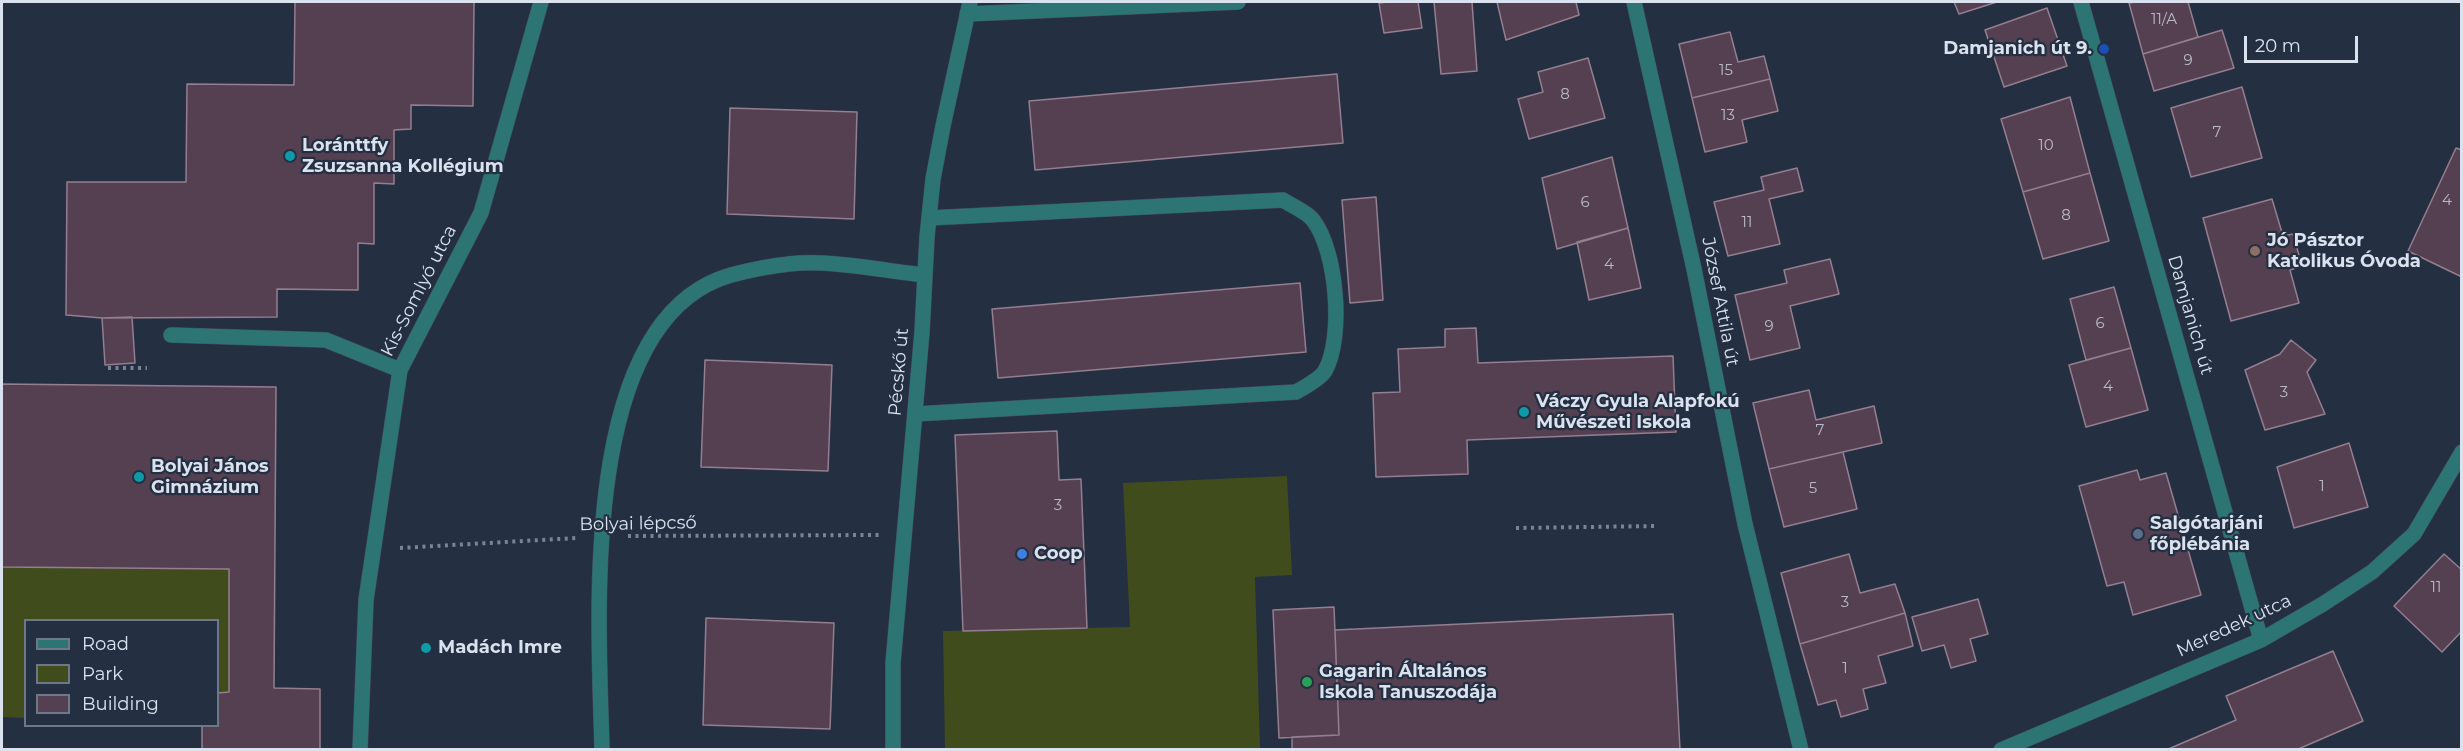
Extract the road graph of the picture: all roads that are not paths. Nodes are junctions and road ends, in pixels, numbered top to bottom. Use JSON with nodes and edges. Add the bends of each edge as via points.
{"nodes":[{"id":1,"x":541,"y":2,"type":"edge"},
{"id":2,"x":1238,"y":2,"type":"edge"},
{"id":3,"x":1634,"y":2,"type":"edge"},
{"id":4,"x":2081,"y":2,"type":"edge"},
{"id":5,"x":968,"y":8,"type":"edge"},
{"id":6,"x":929,"y":218,"type":"junction"},
{"id":7,"x":925,"y":275,"type":"junction"},
{"id":8,"x":171,"y":335,"type":"dead end"},
{"id":9,"x":400,"y":370,"type":"junction"},
{"id":10,"x":915,"y":414,"type":"junction"},
{"id":11,"x":2462,"y":452,"type":"edge"},
{"id":12,"x":2261,"y":640,"type":"junction"},
{"id":13,"x":360,"y":750,"type":"edge"},
{"id":14,"x":602,"y":750,"type":"edge"},
{"id":15,"x":893,"y":750,"type":"edge"},
{"id":16,"x":1801,"y":750,"type":"edge"},
{"id":17,"x":2001,"y":750,"type":"edge"}],
"edges":[{"from":1,"to":9,"type":"street","name":"Kis-Somlyó utca","via":[[481,213]]},
{"from":2,"to":5,"type":"street"},
{"from":3,"to":16,"type":"street","name":"József Attila út","via":[[1694,269],[1745,524]]},
{"from":4,"to":12,"type":"street","name":"Damjanich út"},
{"from":5,"to":6,"type":"street","name":"Pécskő út","via":[[935,168]]},
{"from":6,"to":7,"type":"street","name":"Pécskő út"},
{"from":6,"to":10,"type":"street","via":[[1283,200],[1312,219],[1328,246],[1334,282],[1336,343],[1325,373],[1296,392]]},
{"from":7,"to":10,"type":"street","name":"Pécskő út"},
{"from":7,"to":14,"type":"street","via":[[790,263],[730,276],[705,286],[683,300],[659,328],[638,363],[621,408],[610,460],[601,537]]},
{"from":8,"to":9,"type":"street","via":[[326,340]]},
{"from":9,"to":13,"type":"street","name":"Kis-Somlyó utca","via":[[366,600]]},
{"from":10,"to":15,"type":"street","name":"Pécskő út","via":[[893,663]]},
{"from":11,"to":12,"type":"street","name":"Meredek utca","via":[[2414,534],[2372,572]]},
{"from":12,"to":17,"type":"street","name":"Meredek utca"}]}
